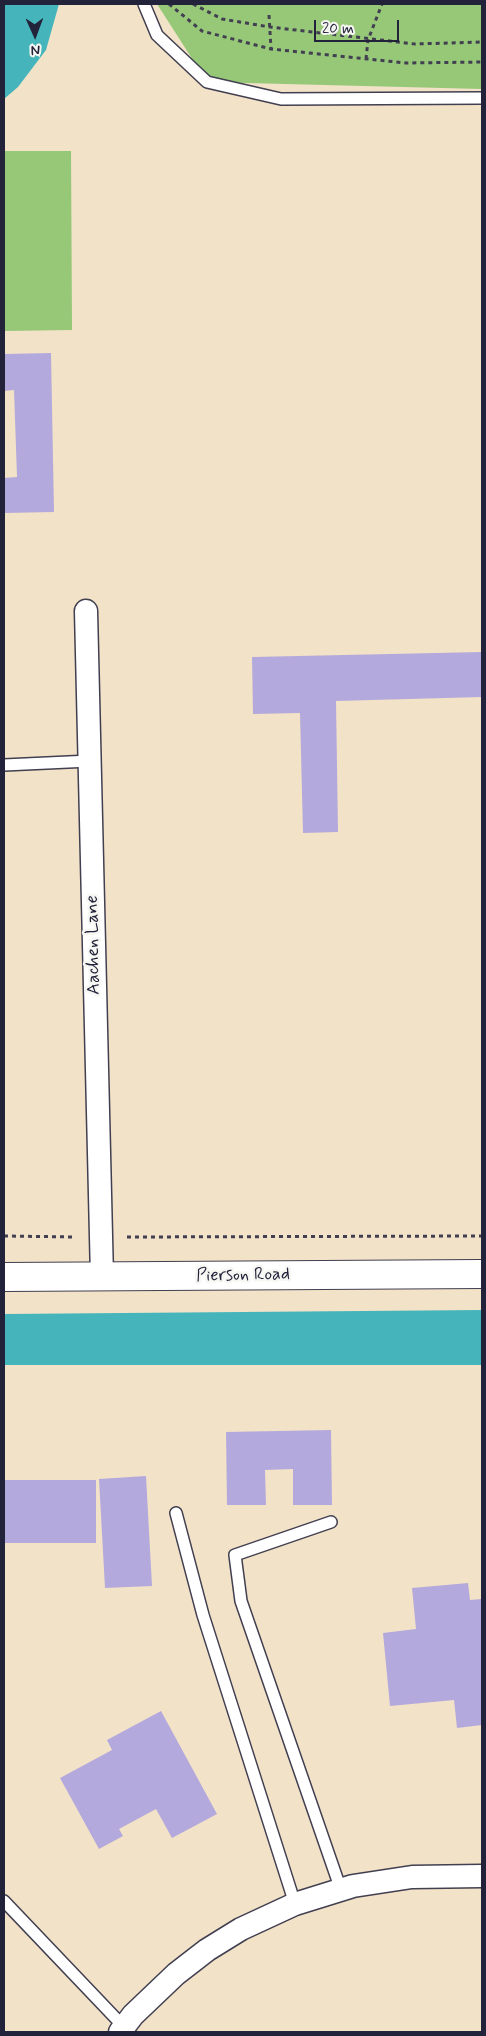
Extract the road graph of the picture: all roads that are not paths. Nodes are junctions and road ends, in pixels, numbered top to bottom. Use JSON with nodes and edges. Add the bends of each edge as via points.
{"nodes":[{"id":1,"x":144,"y":4,"type":"edge"},
{"id":2,"x":482,"y":98,"type":"edge"},
{"id":3,"x":86,"y":611,"type":"dead end"},
{"id":4,"x":90,"y":761,"type":"junction"},
{"id":5,"x":4,"y":765,"type":"edge"},
{"id":6,"x":482,"y":1274,"type":"edge"},
{"id":7,"x":4,"y":1278,"type":"edge"},
{"id":8,"x":102,"y":1278,"type":"junction"},
{"id":9,"x":176,"y":1513,"type":"dead end"},
{"id":10,"x":331,"y":1522,"type":"dead end"},
{"id":11,"x":482,"y":1876,"type":"edge"},
{"id":12,"x":340,"y":1890,"type":"junction"},
{"id":13,"x":4,"y":1901,"type":"edge"},
{"id":14,"x":296,"y":1904,"type":"junction"},
{"id":15,"x":122,"y":2029,"type":"edge"}],
"edges":[{"from":1,"to":2,"type":"lane","via":[[157,35],[207,82],[280,99]]},
{"from":3,"to":4,"type":"street","name":"Aachen Lane"},
{"from":4,"to":5,"type":"lane"},
{"from":4,"to":8,"type":"street","name":"Aachen Lane"},
{"from":6,"to":8,"type":"street","name":"Pierson Road"},
{"from":7,"to":8,"type":"street","name":"Pierson Road"},
{"from":9,"to":14,"type":"lane","via":[[206,1624]]},
{"from":10,"to":12,"type":"lane","via":[[235,1555],[242,1602]]},
{"from":11,"to":12,"type":"street","via":[[412,1877]]},
{"from":12,"to":14,"type":"street"},
{"from":13,"to":15,"type":"lane"},
{"from":14,"to":15,"type":"street","via":[[241,1929],[207,1950],[176,1974],[132,2015]]}]}
